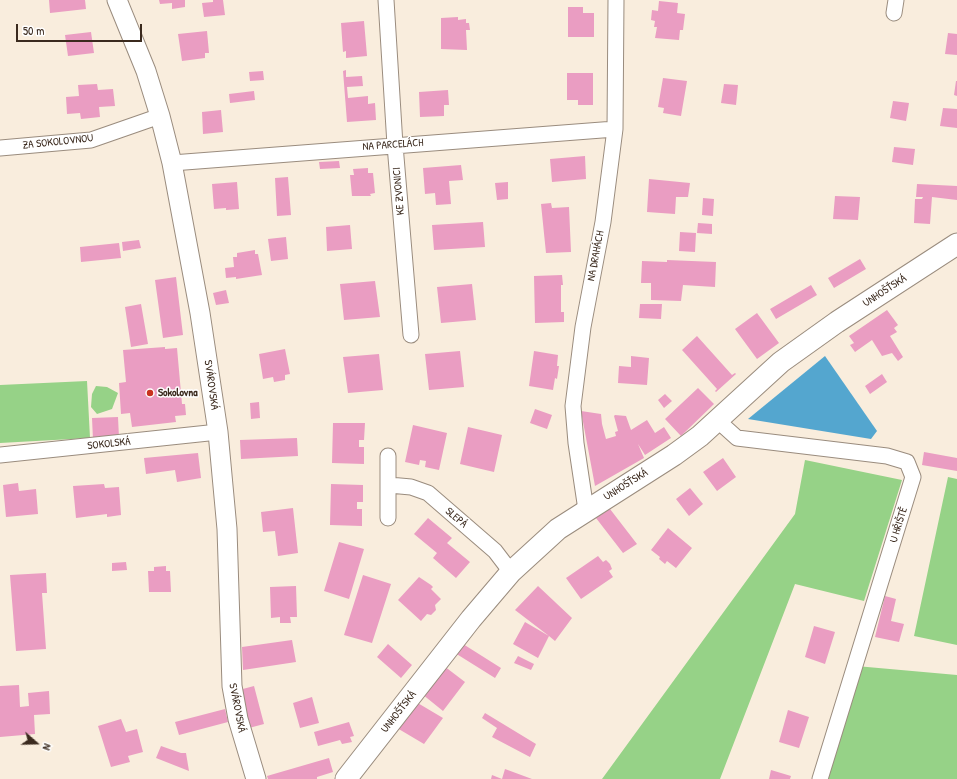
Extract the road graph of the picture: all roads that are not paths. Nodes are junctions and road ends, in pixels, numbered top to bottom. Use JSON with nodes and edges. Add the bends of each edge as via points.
{"nodes":[{"id":1,"x":117,"y":0,"type":"edge"},
{"id":2,"x":386,"y":0,"type":"edge"},
{"id":3,"x":616,"y":0,"type":"edge"},
{"id":4,"x":160,"y":116,"type":"junction"},
{"id":5,"x":615,"y":129,"type":"junction"},
{"id":6,"x":395,"y":145,"type":"junction"},
{"id":7,"x":0,"y":148,"type":"edge"},
{"id":8,"x":172,"y":163,"type":"junction"},
{"id":9,"x":957,"y":244,"type":"edge"},
{"id":10,"x":410,"y":335,"type":"dead end"},
{"id":11,"x":717,"y":420,"type":"junction"},
{"id":12,"x":218,"y":432,"type":"junction"},
{"id":13,"x":0,"y":456,"type":"edge"},
{"id":14,"x":388,"y":456,"type":"dead end"},
{"id":15,"x":389,"y":485,"type":"junction"},
{"id":16,"x":586,"y":510,"type":"junction"},
{"id":17,"x":388,"y":518,"type":"dead end"},
{"id":18,"x":511,"y":572,"type":"junction"},
{"id":19,"x":256,"y":779,"type":"edge"},
{"id":20,"x":346,"y":779,"type":"edge"},
{"id":21,"x":820,"y":779,"type":"edge"}],
"edges":[{"from":1,"to":4,"type":"street","name":"SVÁROVSKÁ","via":[[146,72]]},
{"from":2,"to":6,"type":"street","name":"KE ZVONICI"},
{"from":3,"to":5,"type":"street","name":"NA DRAHÁCH"},
{"from":4,"to":7,"type":"street","name":"ZA SOKOLOVNOU","via":[[91,140]]},
{"from":4,"to":8,"type":"street","name":"SVÁROVSKÁ"},
{"from":5,"to":6,"type":"street","name":"NA PARCELÁCH"},
{"from":5,"to":16,"type":"street","name":"NA DRAHÁCH","via":[[603,222],[583,327],[573,406]]},
{"from":6,"to":8,"type":"street","name":"NA PARCELÁCH"},
{"from":6,"to":10,"type":"street","name":"KE ZVONICI"},
{"from":8,"to":12,"type":"street","name":"SVÁROVSKÁ","via":[[200,313]]},
{"from":9,"to":11,"type":"main road","name":"UNHOŠŤSKÁ","via":[[837,322],[781,362]]},
{"from":11,"to":16,"type":"main road","name":"UNHOŠŤSKÁ","via":[[674,454]]},
{"from":11,"to":21,"type":"street","name":"U HŘIŠTĚ","via":[[737,438],[887,456],[907,462],[913,476]]},
{"from":12,"to":13,"type":"street","name":"SOKOLSKÁ"},
{"from":12,"to":19,"type":"street","name":"SVÁROVSKÁ","via":[[227,529],[230,669],[238,719]]},
{"from":14,"to":15,"type":"street"},
{"from":15,"to":17,"type":"street"},
{"from":15,"to":18,"type":"street","name":"SLEPÁ","via":[[411,487],[428,493],[496,551]]},
{"from":16,"to":18,"type":"main road","name":"UNHOŠŤSKÁ","via":[[558,529]]},
{"from":18,"to":20,"type":"main road","name":"UNHOŠŤSKÁ"}]}
